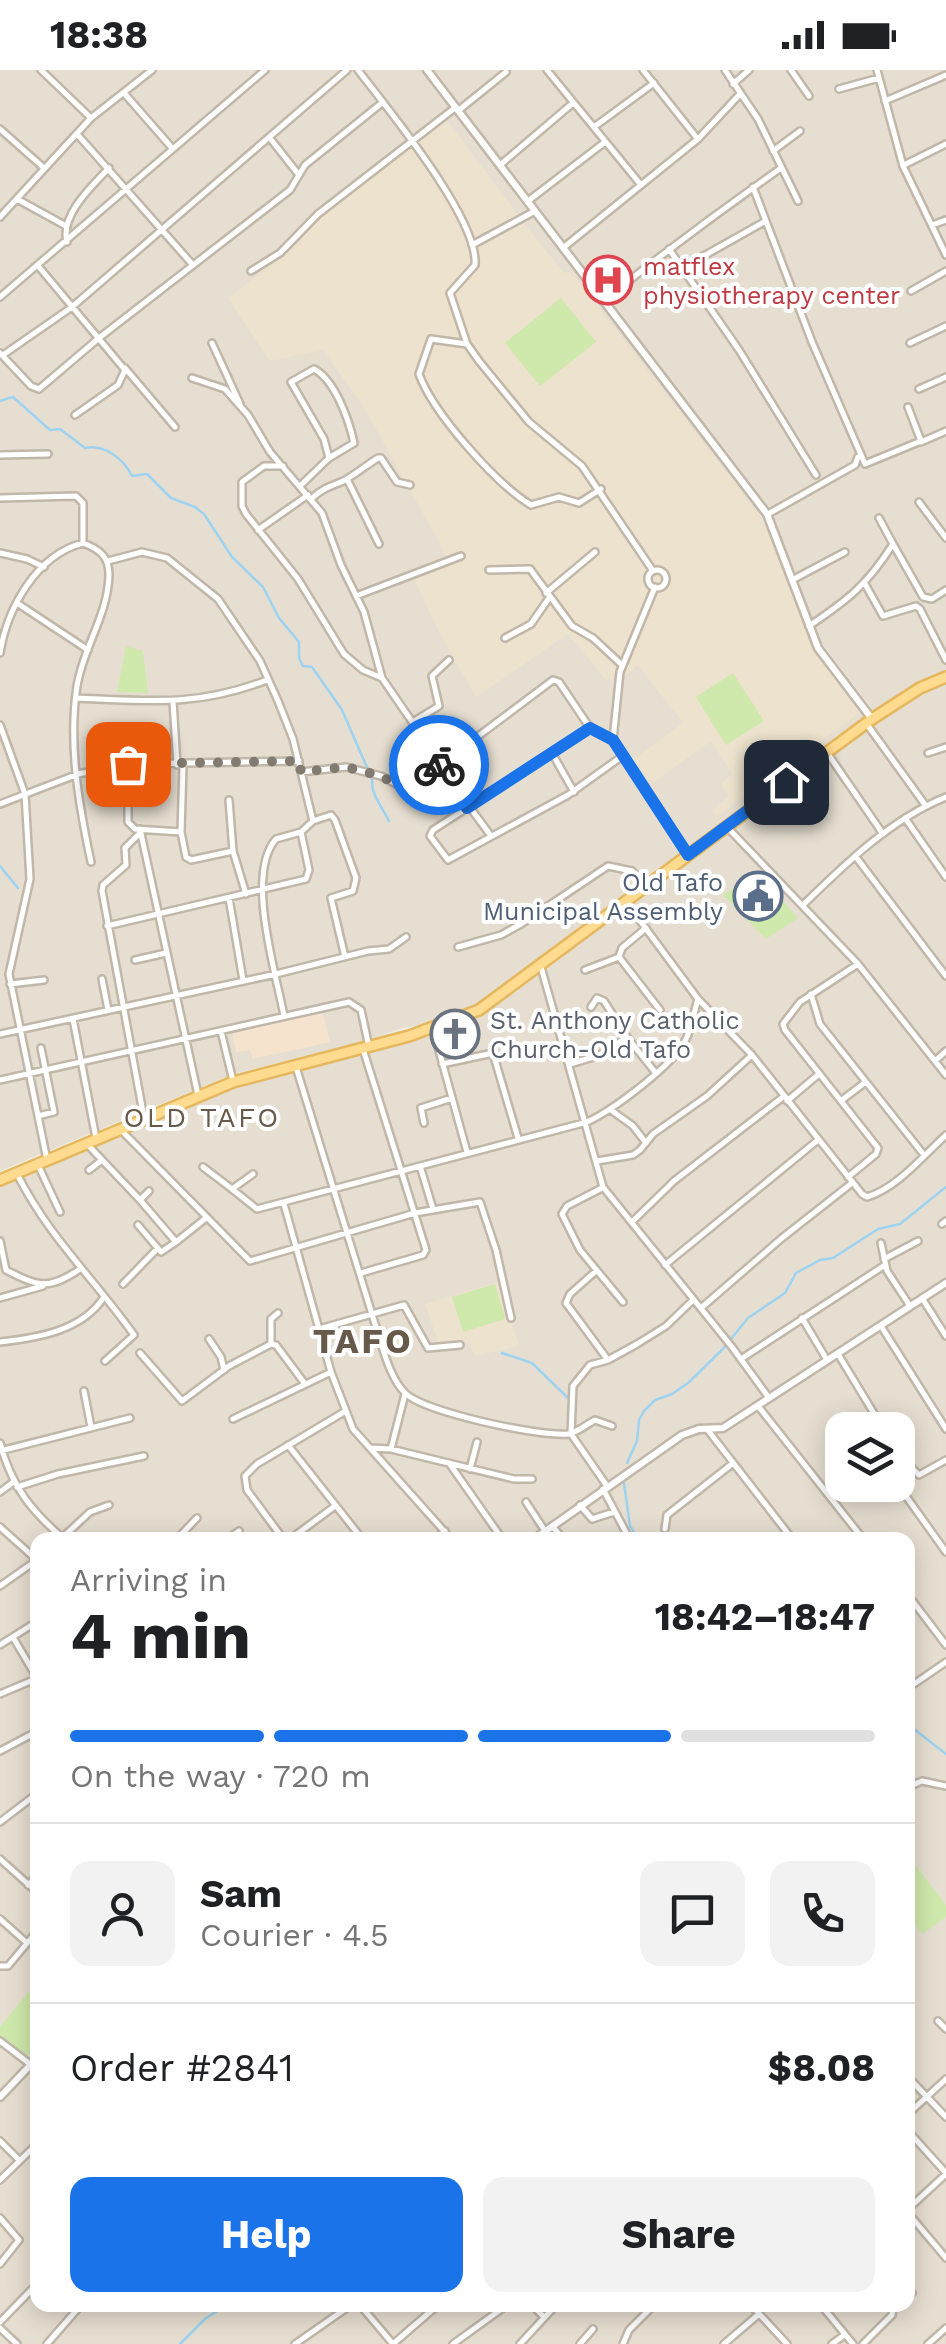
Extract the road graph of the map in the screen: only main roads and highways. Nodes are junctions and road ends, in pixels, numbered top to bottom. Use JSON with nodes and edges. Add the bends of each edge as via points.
{"nodes":[{"id":1,"x":946,"y":677,"type":"edge"},
{"id":2,"x":0,"y":1180,"type":"edge"}],
"edges":[{"from":1,"to":2,"type":"main road","via":[[869,721],[478,1010],[433,1029],[233,1082]]}]}
